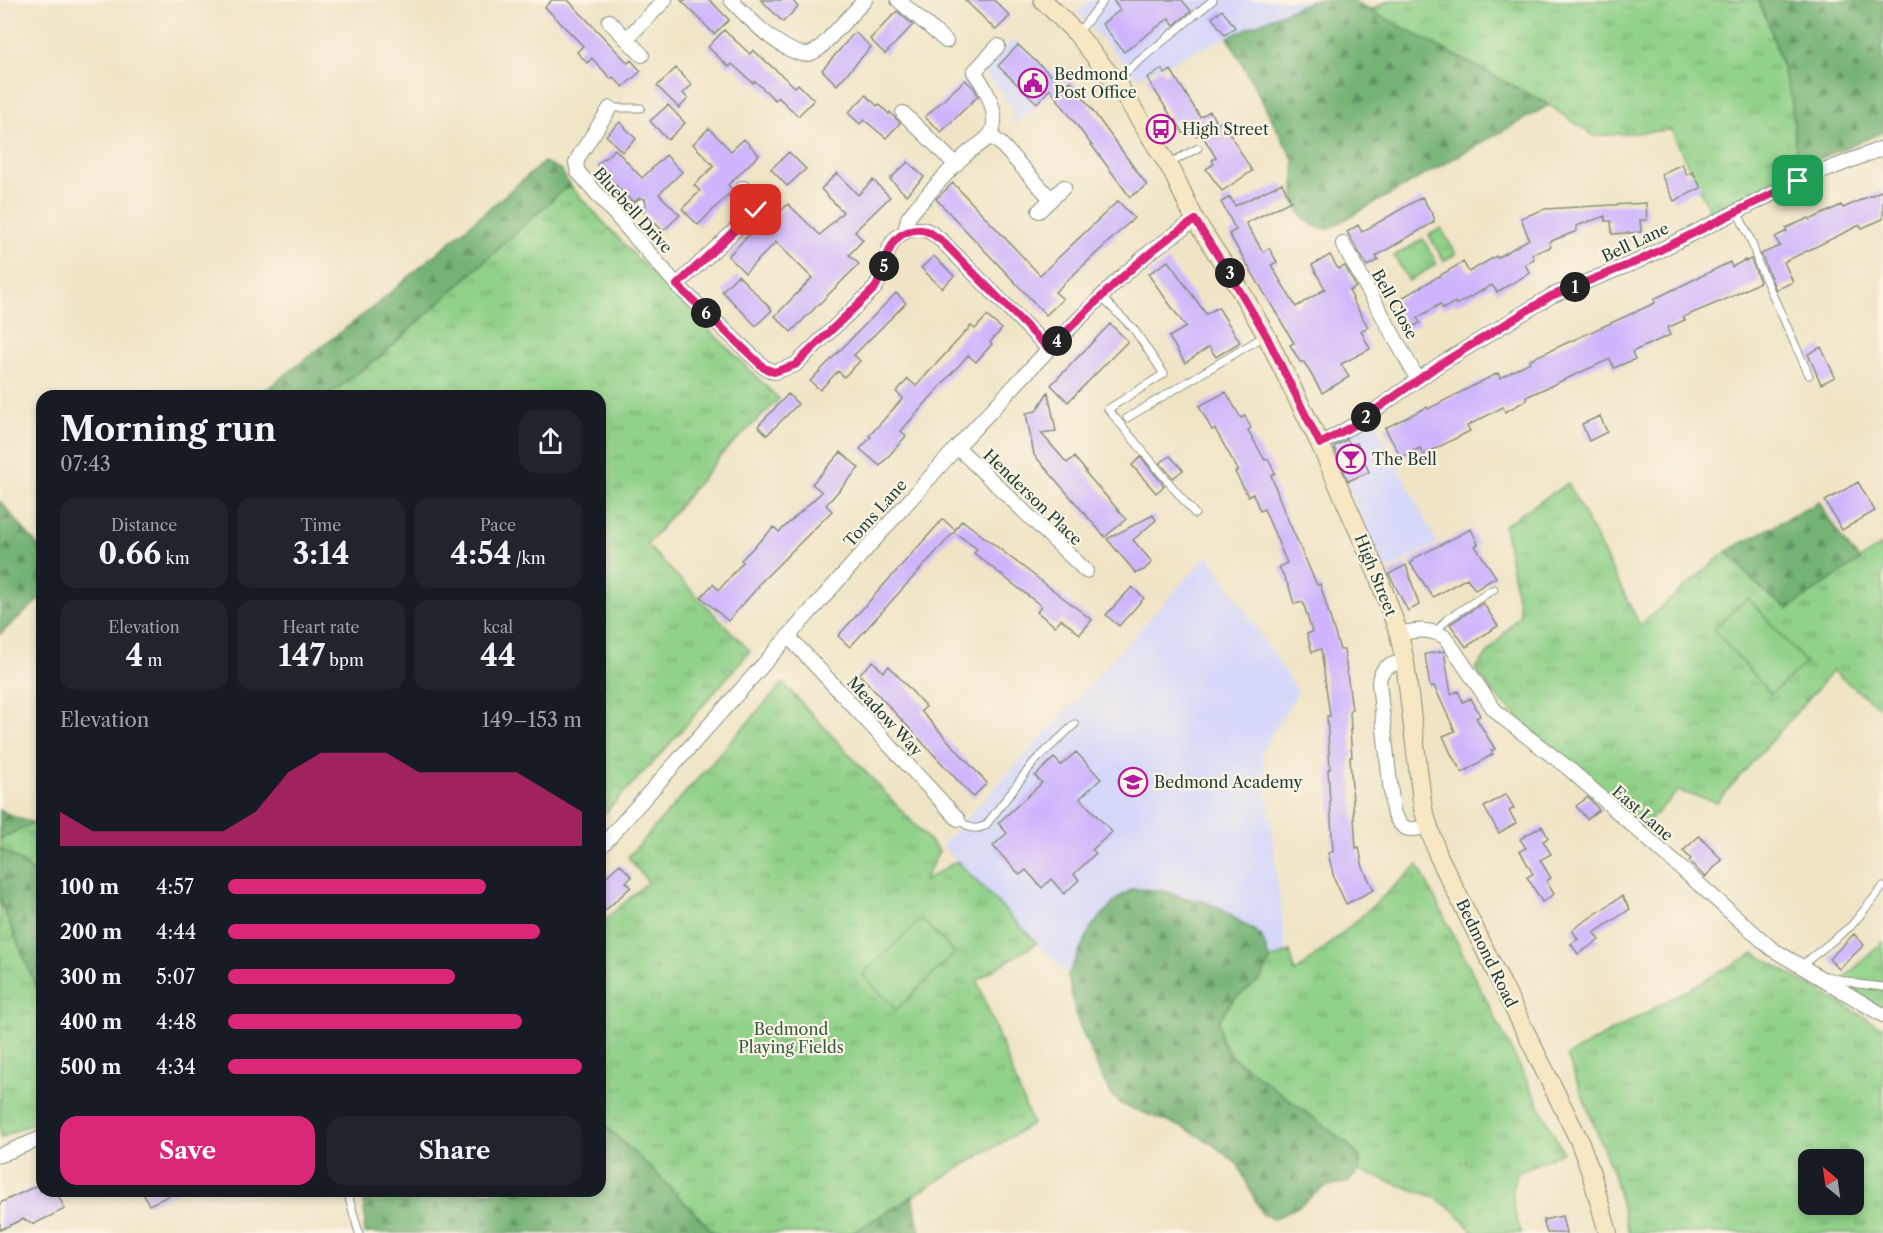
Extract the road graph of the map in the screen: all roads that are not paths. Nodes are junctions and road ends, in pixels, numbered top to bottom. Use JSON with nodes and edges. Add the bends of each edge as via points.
{"nodes":[{"id":1,"x":665,"y":0,"type":"edge"},
{"id":2,"x":730,"y":0,"type":"edge"},
{"id":3,"x":865,"y":0,"type":"edge"},
{"id":4,"x":898,"y":0,"type":"edge"},
{"id":5,"x":1043,"y":0,"type":"edge"},
{"id":6,"x":1104,"y":0,"type":"edge"},
{"id":7,"x":1213,"y":0,"type":"edge"},
{"id":8,"x":609,"y":21,"type":"dead end"},
{"id":9,"x":1077,"y":34,"type":"junction"},
{"id":10,"x":626,"y":39,"type":"junction"},
{"id":11,"x":946,"y":41,"type":"dead end"},
{"id":12,"x":998,"y":46,"type":"dead end"},
{"id":13,"x":642,"y":55,"type":"dead end"},
{"id":14,"x":1114,"y":81,"type":"junction"},
{"id":15,"x":610,"y":108,"type":"joint"},
{"id":16,"x":641,"y":108,"type":"dead end"},
{"id":17,"x":903,"y":113,"type":"dead end"},
{"id":18,"x":990,"y":136,"type":"junction"},
{"id":19,"x":1198,"y":148,"type":"dead end"},
{"id":20,"x":1883,"y":148,"type":"edge"},
{"id":21,"x":956,"y":165,"type":"junction"},
{"id":22,"x":1168,"y":165,"type":"junction"},
{"id":23,"x":1064,"y":187,"type":"dead end"},
{"id":24,"x":743,"y":188,"type":"dead end"},
{"id":25,"x":1051,"y":199,"type":"junction"},
{"id":26,"x":641,"y":203,"type":"dead end"},
{"id":27,"x":1039,"y":211,"type":"dead end"},
{"id":28,"x":1737,"y":211,"type":"junction"},
{"id":29,"x":1195,"y":220,"type":"junction"},
{"id":30,"x":620,"y":221,"type":"junction"},
{"id":31,"x":905,"y":232,"type":"junction"},
{"id":32,"x":1343,"y":244,"type":"dead end"},
{"id":33,"x":677,"y":285,"type":"junction"},
{"id":34,"x":1101,"y":297,"type":"junction"},
{"id":35,"x":1266,"y":335,"type":"junction"},
{"id":36,"x":1049,"y":349,"type":"junction"},
{"id":37,"x":1809,"y":375,"type":"dead end"},
{"id":38,"x":1418,"y":380,"type":"junction"},
{"id":39,"x":1127,"y":418,"type":"dead end"},
{"id":40,"x":1320,"y":444,"type":"junction"},
{"id":41,"x":957,"y":447,"type":"junction"},
{"id":42,"x":1195,"y":514,"type":"dead end"},
{"id":43,"x":1086,"y":571,"type":"dead end"},
{"id":44,"x":1494,"y":589,"type":"dead end"},
{"id":45,"x":1436,"y":632,"type":"junction"},
{"id":46,"x":1399,"y":634,"type":"junction"},
{"id":47,"x":788,"y":636,"type":"junction"},
{"id":48,"x":1405,"y":662,"type":"junction"},
{"id":49,"x":1075,"y":724,"type":"dead end"},
{"id":50,"x":958,"y":819,"type":"joint"},
{"id":51,"x":1428,"y":826,"type":"junction"},
{"id":52,"x":606,"y":841,"type":"edge"},
{"id":53,"x":1883,"y":887,"type":"edge"},
{"id":54,"x":1806,"y":969,"type":"junction"},
{"id":55,"x":1883,"y":987,"type":"edge"},
{"id":56,"x":1883,"y":1015,"type":"edge"},
{"id":57,"x":36,"y":1140,"type":"edge"},
{"id":58,"x":0,"y":1155,"type":"edge"},
{"id":59,"x":348,"y":1197,"type":"edge"},
{"id":60,"x":359,"y":1233,"type":"edge"},
{"id":61,"x":1608,"y":1233,"type":"edge"}],
"edges":[{"from":1,"to":10,"type":"street"},
{"from":2,"to":3,"type":"street","via":[[760,29],[804,54],[820,48]]},
{"from":4,"to":11,"type":"street"},
{"from":5,"to":9,"type":"street","name":"High Street"},
{"from":6,"to":9,"type":"lane"},
{"from":7,"to":14,"type":"lane"},
{"from":8,"to":10,"type":"street"},
{"from":9,"to":14,"type":"street","name":"High Street"},
{"from":10,"to":13,"type":"street"},
{"from":12,"to":18,"type":"street","via":[[974,72],[983,83],[993,110]]},
{"from":14,"to":22,"type":"street","name":"High Street"},
{"from":15,"to":16,"type":"lane"},
{"from":15,"to":30,"type":"street","name":"Bluebell Drive","via":[[576,163],[584,180]]},
{"from":17,"to":21,"type":"street"},
{"from":18,"to":21,"type":"street"},
{"from":18,"to":25,"type":"street"},
{"from":19,"to":22,"type":"lane"},
{"from":20,"to":28,"type":"street","name":"Bell Lane","via":[[1798,181]]},
{"from":21,"to":31,"type":"street","via":[[908,218]]},
{"from":22,"to":29,"type":"street","name":"High Street"},
{"from":23,"to":25,"type":"street"},
{"from":24,"to":33,"type":"street","via":[[758,203],[756,210]]},
{"from":25,"to":27,"type":"street"},
{"from":26,"to":30,"type":"lane"},
{"from":28,"to":37,"type":"lane"},
{"from":28,"to":38,"type":"street","name":"Bell Lane","via":[[1638,261],[1551,296]]},
{"from":29,"to":34,"type":"street","name":"Toms Lane","via":[[1150,252]]},
{"from":29,"to":35,"type":"street","name":"High Street"},
{"from":30,"to":33,"type":"street","name":"Bluebell Drive"},
{"from":31,"to":33,"type":"street","name":"Bluebell Drive","via":[[892,243],[875,288],[795,365],[774,372],[764,368]]},
{"from":31,"to":36,"type":"street","via":[[931,232]]},
{"from":32,"to":38,"type":"street","name":"Bell Close"},
{"from":34,"to":36,"type":"street","name":"Toms Lane"},
{"from":34,"to":42,"type":"lane","via":[[1133,328],[1164,374],[1108,409]]},
{"from":35,"to":39,"type":"lane"},
{"from":35,"to":40,"type":"street","name":"High Street"},
{"from":36,"to":41,"type":"street","name":"Toms Lane"},
{"from":38,"to":40,"type":"street","name":"Bell Lane"},
{"from":40,"to":46,"type":"street","name":"High Street","via":[[1377,573]]},
{"from":41,"to":43,"type":"street","name":"Henderson Place"},
{"from":41,"to":47,"type":"street","name":"Toms Lane"},
{"from":44,"to":45,"type":"lane","via":[[1447,620]]},
{"from":45,"to":46,"type":"street","via":[[1416,630]]},
{"from":45,"to":54,"type":"street","name":"East Lane","via":[[1445,637],[1503,718],[1567,767],[1772,949]]},
{"from":46,"to":48,"type":"street","name":"High Street"},
{"from":47,"to":50,"type":"street","name":"Meadow Way"},
{"from":47,"to":52,"type":"street","name":"Toms Lane"},
{"from":48,"to":51,"type":"street","name":"Bedmond Road"},
{"from":48,"to":51,"type":"street","via":[[1386,666],[1379,682],[1392,811],[1405,829]]},
{"from":49,"to":50,"type":"lane","via":[[1034,762],[986,825],[975,829]]},
{"from":51,"to":61,"type":"street","name":"Bedmond Road","via":[[1438,855],[1579,1140]]},
{"from":53,"to":54,"type":"lane","via":[[1851,926]]},
{"from":54,"to":55,"type":"lane"},
{"from":54,"to":56,"type":"street","name":"East Lane"},
{"from":57,"to":58,"type":"street"},
{"from":59,"to":60,"type":"lane"}]}
